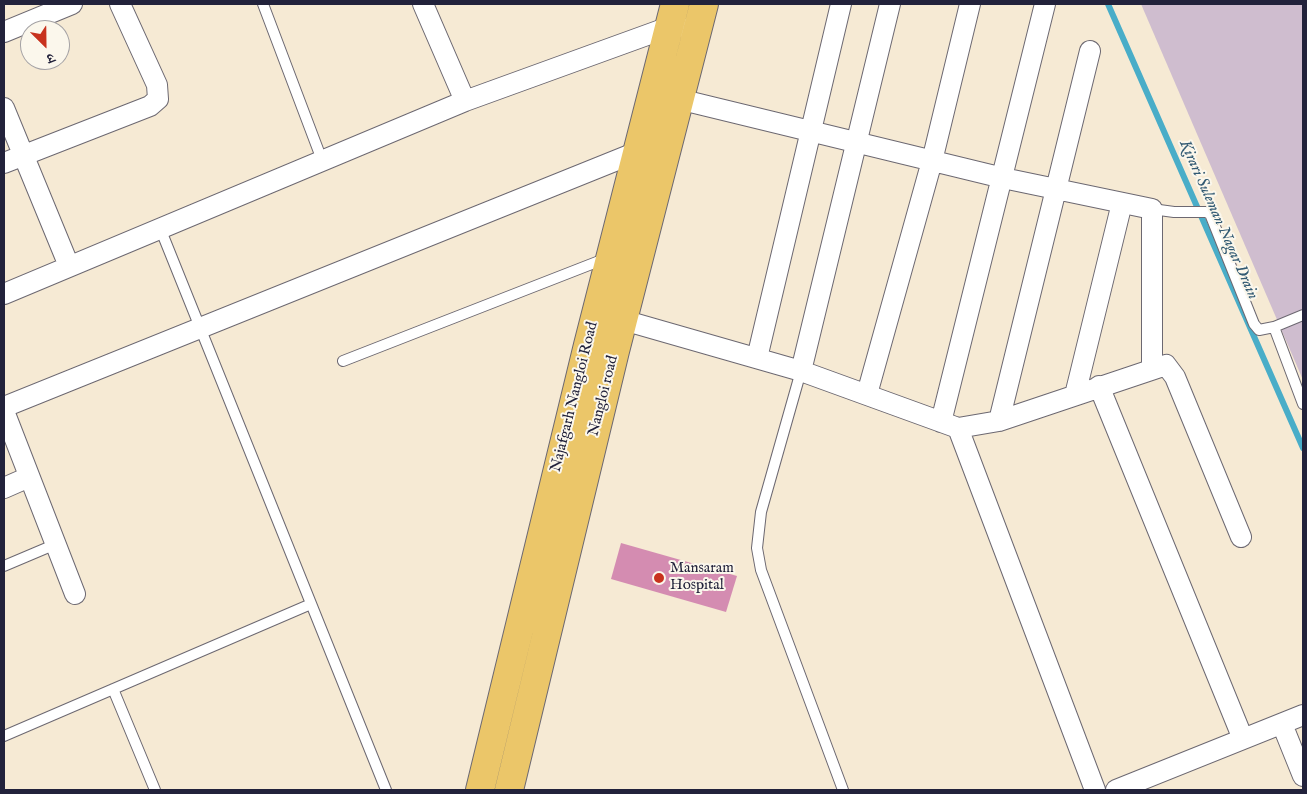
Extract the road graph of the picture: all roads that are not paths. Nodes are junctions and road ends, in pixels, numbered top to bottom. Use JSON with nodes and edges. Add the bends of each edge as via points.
{"nodes":[{"id":1,"x":72,"y":4,"type":"edge"},
{"id":2,"x":120,"y":4,"type":"edge"},
{"id":3,"x":263,"y":4,"type":"edge"},
{"id":4,"x":423,"y":4,"type":"edge"},
{"id":5,"x":841,"y":4,"type":"edge"},
{"id":6,"x":890,"y":4,"type":"edge"},
{"id":7,"x":970,"y":4,"type":"edge"},
{"id":8,"x":1045,"y":4,"type":"edge"},
{"id":9,"x":701,"y":15,"type":"edge"},
{"id":10,"x":672,"y":16,"type":"edge"},
{"id":11,"x":4,"y":32,"type":"edge"},
{"id":12,"x":1090,"y":50,"type":"dead end"},
{"id":13,"x":652,"y":93,"type":"junction"},
{"id":14,"x":679,"y":100,"type":"junction"},
{"id":15,"x":465,"y":101,"type":"junction"},
{"id":16,"x":4,"y":108,"type":"edge"},
{"id":17,"x":809,"y":131,"type":"junction"},
{"id":18,"x":857,"y":143,"type":"junction"},
{"id":19,"x":637,"y":152,"type":"junction"},
{"id":20,"x":23,"y":155,"type":"junction"},
{"id":21,"x":322,"y":160,"type":"junction"},
{"id":22,"x":932,"y":161,"type":"junction"},
{"id":23,"x":4,"y":163,"type":"edge"},
{"id":24,"x":1003,"y":178,"type":"junction"},
{"id":25,"x":1054,"y":189,"type":"junction"},
{"id":26,"x":1122,"y":203,"type":"junction"},
{"id":27,"x":1152,"y":209,"type":"junction"},
{"id":28,"x":160,"y":228,"type":"junction"},
{"id":29,"x":610,"y":257,"type":"junction"},
{"id":30,"x":69,"y":266,"type":"junction"},
{"id":31,"x":4,"y":294,"type":"edge"},
{"id":32,"x":1303,"y":315,"type":"edge"},
{"id":33,"x":623,"y":320,"type":"junction"},
{"id":34,"x":199,"y":327,"type":"junction"},
{"id":35,"x":1274,"y":327,"type":"junction"},
{"id":36,"x":757,"y":358,"type":"junction"},
{"id":37,"x":343,"y":361,"type":"dead end"},
{"id":38,"x":1152,"y":368,"type":"junction"},
{"id":39,"x":801,"y":371,"type":"junction"},
{"id":40,"x":1099,"y":386,"type":"junction"},
{"id":41,"x":867,"y":394,"type":"junction"},
{"id":42,"x":1075,"y":395,"type":"junction"},
{"id":43,"x":1303,"y":404,"type":"edge"},
{"id":44,"x":4,"y":407,"type":"edge"},
{"id":45,"x":4,"y":411,"type":"edge"},
{"id":46,"x":999,"y":421,"type":"junction"},
{"id":47,"x":949,"y":425,"type":"junction"},
{"id":48,"x":30,"y":477,"type":"junction"},
{"id":49,"x":4,"y":488,"type":"edge"},
{"id":50,"x":1241,"y":537,"type":"dead end"},
{"id":51,"x":56,"y":544,"type":"junction"},
{"id":52,"x":4,"y":566,"type":"edge"},
{"id":53,"x":75,"y":594,"type":"dead end"},
{"id":54,"x":311,"y":604,"type":"junction"},
{"id":55,"x":113,"y":689,"type":"junction"},
{"id":56,"x":1303,"y":715,"type":"edge"},
{"id":57,"x":1282,"y":724,"type":"junction"},
{"id":58,"x":4,"y":736,"type":"edge"},
{"id":59,"x":1244,"y":739,"type":"junction"},
{"id":60,"x":1303,"y":776,"type":"edge"},
{"id":61,"x":154,"y":790,"type":"edge"},
{"id":62,"x":386,"y":790,"type":"edge"},
{"id":63,"x":480,"y":790,"type":"edge"},
{"id":64,"x":509,"y":790,"type":"edge"},
{"id":65,"x":843,"y":790,"type":"edge"},
{"id":66,"x":1095,"y":790,"type":"edge"},
{"id":67,"x":1116,"y":790,"type":"edge"}],
"edges":[{"from":1,"to":11,"type":"street"},
{"from":2,"to":20,"type":"street","via":[[157,85],[158,99],[150,106]]},
{"from":3,"to":21,"type":"lane"},
{"from":4,"to":15,"type":"street"},
{"from":5,"to":17,"type":"street"},
{"from":6,"to":18,"type":"street"},
{"from":7,"to":22,"type":"street"},
{"from":8,"to":24,"type":"street"},
{"from":9,"to":10,"type":"street"},
{"from":9,"to":14,"type":"main road","name":"Nangloi road"},
{"from":10,"to":13,"type":"main road","name":"Najafgarh Nangloi Road"},
{"from":10,"to":15,"type":"street"},
{"from":12,"to":25,"type":"street"},
{"from":13,"to":14,"type":"street"},
{"from":13,"to":19,"type":"main road","name":"Najafgarh Nangloi Road"},
{"from":14,"to":17,"type":"street"},
{"from":14,"to":33,"type":"main road","name":"Nangloi road"},
{"from":15,"to":21,"type":"street"},
{"from":16,"to":20,"type":"street"},
{"from":17,"to":18,"type":"street"},
{"from":17,"to":36,"type":"street"},
{"from":18,"to":22,"type":"street"},
{"from":18,"to":39,"type":"street"},
{"from":19,"to":29,"type":"main road","name":"Najafgarh Nangloi Road"},
{"from":19,"to":34,"type":"street"},
{"from":20,"to":23,"type":"street"},
{"from":20,"to":30,"type":"street"},
{"from":21,"to":28,"type":"street"},
{"from":22,"to":24,"type":"street"},
{"from":22,"to":41,"type":"street"},
{"from":24,"to":25,"type":"street"},
{"from":24,"to":47,"type":"street"},
{"from":25,"to":26,"type":"street"},
{"from":25,"to":46,"type":"street"},
{"from":26,"to":27,"type":"street"},
{"from":26,"to":42,"type":"street"},
{"from":27,"to":35,"type":"lane","via":[[1201,211],[1212,217],[1256,328],[1262,331]]},
{"from":27,"to":38,"type":"street"},
{"from":28,"to":30,"type":"street"},
{"from":28,"to":34,"type":"lane"},
{"from":29,"to":37,"type":"lane"},
{"from":29,"to":63,"type":"main road","name":"Najafgarh Nangloi Road"},
{"from":30,"to":31,"type":"street"},
{"from":32,"to":35,"type":"lane"},
{"from":33,"to":36,"type":"street"},
{"from":33,"to":64,"type":"main road","name":"Nangloi road"},
{"from":34,"to":44,"type":"street"},
{"from":34,"to":54,"type":"lane"},
{"from":35,"to":43,"type":"lane"},
{"from":36,"to":39,"type":"street"},
{"from":38,"to":40,"type":"street"},
{"from":38,"to":50,"type":"street","via":[[1166,364],[1171,369]]},
{"from":39,"to":41,"type":"street"},
{"from":39,"to":65,"type":"lane","via":[[761,512],[757,548],[761,570]]},
{"from":40,"to":42,"type":"street"},
{"from":40,"to":59,"type":"street"},
{"from":41,"to":47,"type":"street"},
{"from":42,"to":46,"type":"street"},
{"from":45,"to":48,"type":"street"},
{"from":46,"to":47,"type":"street"},
{"from":47,"to":66,"type":"street"},
{"from":48,"to":49,"type":"street"},
{"from":48,"to":51,"type":"street"},
{"from":51,"to":52,"type":"lane"},
{"from":51,"to":53,"type":"street"},
{"from":54,"to":55,"type":"lane"},
{"from":54,"to":62,"type":"lane"},
{"from":55,"to":58,"type":"lane"},
{"from":55,"to":61,"type":"lane"},
{"from":56,"to":57,"type":"street"},
{"from":57,"to":59,"type":"street"},
{"from":57,"to":60,"type":"street"},
{"from":59,"to":67,"type":"street"}]}
